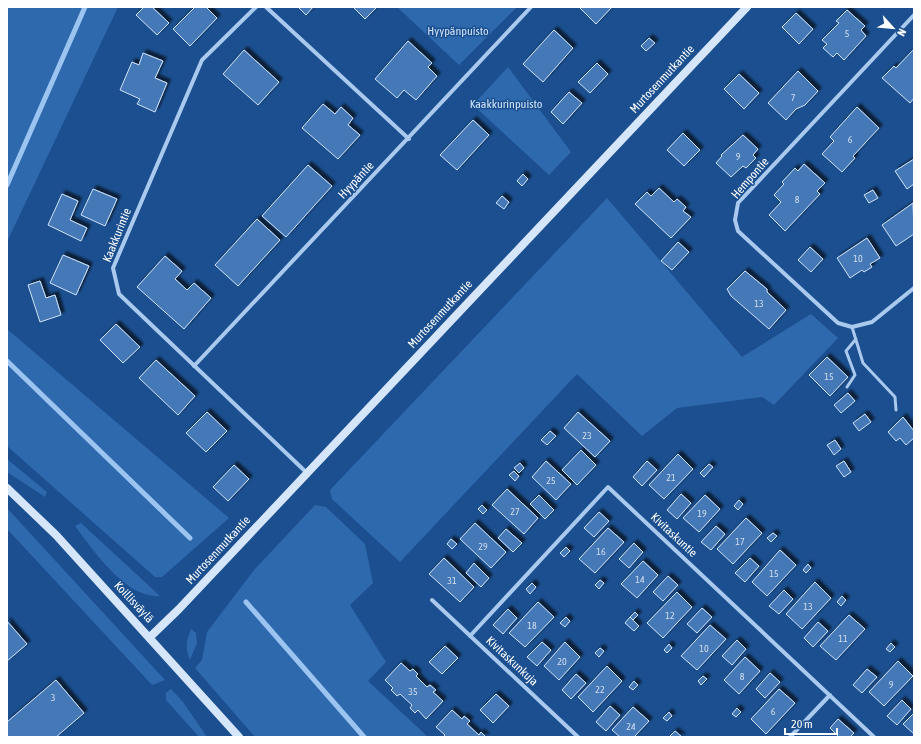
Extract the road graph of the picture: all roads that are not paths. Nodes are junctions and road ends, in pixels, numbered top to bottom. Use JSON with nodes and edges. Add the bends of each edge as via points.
{"nodes":[{"id":1,"x":256,"y":7,"type":"edge"},
{"id":2,"x":266,"y":7,"type":"edge"},
{"id":3,"x":531,"y":7,"type":"edge"},
{"id":4,"x":747,"y":7,"type":"edge"},
{"id":5,"x":914,"y":15,"type":"edge"},
{"id":6,"x":409,"y":139,"type":"junction"},
{"id":7,"x":914,"y":288,"type":"edge"},
{"id":8,"x":852,"y":327,"type":"junction"},
{"id":9,"x":856,"y":339,"type":"junction"},
{"id":10,"x":194,"y":366,"type":"junction"},
{"id":11,"x":847,"y":387,"type":"dead end"},
{"id":12,"x":896,"y":410,"type":"dead end"},
{"id":13,"x":307,"y":473,"type":"junction"},
{"id":14,"x":7,"y":488,"type":"edge"},
{"id":15,"x":432,"y":600,"type":"dead end"},
{"id":16,"x":470,"y":636,"type":"junction"},
{"id":17,"x":150,"y":637,"type":"junction"},
{"id":18,"x":830,"y":695,"type":"junction"},
{"id":19,"x":239,"y":737,"type":"edge"},
{"id":20,"x":578,"y":737,"type":"edge"},
{"id":21,"x":790,"y":737,"type":"edge"},
{"id":22,"x":874,"y":737,"type":"edge"}],
"edges":[{"from":1,"to":10,"type":"street","name":"Kaakkurintie","via":[[202,60],[113,268],[119,294]]},
{"from":2,"to":6,"type":"street"},
{"from":3,"to":6,"type":"street","name":"Hyypäntie"},
{"from":4,"to":13,"type":"street","name":"Murtosenmutkantie"},
{"from":5,"to":8,"type":"street","name":"Hempontie","via":[[738,203],[735,220],[738,231],[838,323]]},
{"from":6,"to":10,"type":"street","name":"Hyypäntie"},
{"from":7,"to":8,"type":"street","via":[[872,322]]},
{"from":8,"to":9,"type":"lane"},
{"from":9,"to":11,"type":"lane","via":[[846,351],[855,375]]},
{"from":9,"to":12,"type":"lane","via":[[863,363],[895,397]]},
{"from":10,"to":13,"type":"street","name":"Kaakkurintie"},
{"from":13,"to":17,"type":"street","name":"Murtosenmutkantie"},
{"from":14,"to":17,"type":"street","name":"Koillisväylä","via":[[56,535]]},
{"from":15,"to":16,"type":"street","name":"Kivitaskunkuja"},
{"from":16,"to":18,"type":"street","name":"Kivitaskuntie","via":[[608,487]]},
{"from":16,"to":20,"type":"street","name":"Kivitaskunkuja"},
{"from":17,"to":19,"type":"street","name":"Koillisväylä"},
{"from":18,"to":21,"type":"street"},
{"from":18,"to":22,"type":"street","name":"Kivitaskuntie"}]}
